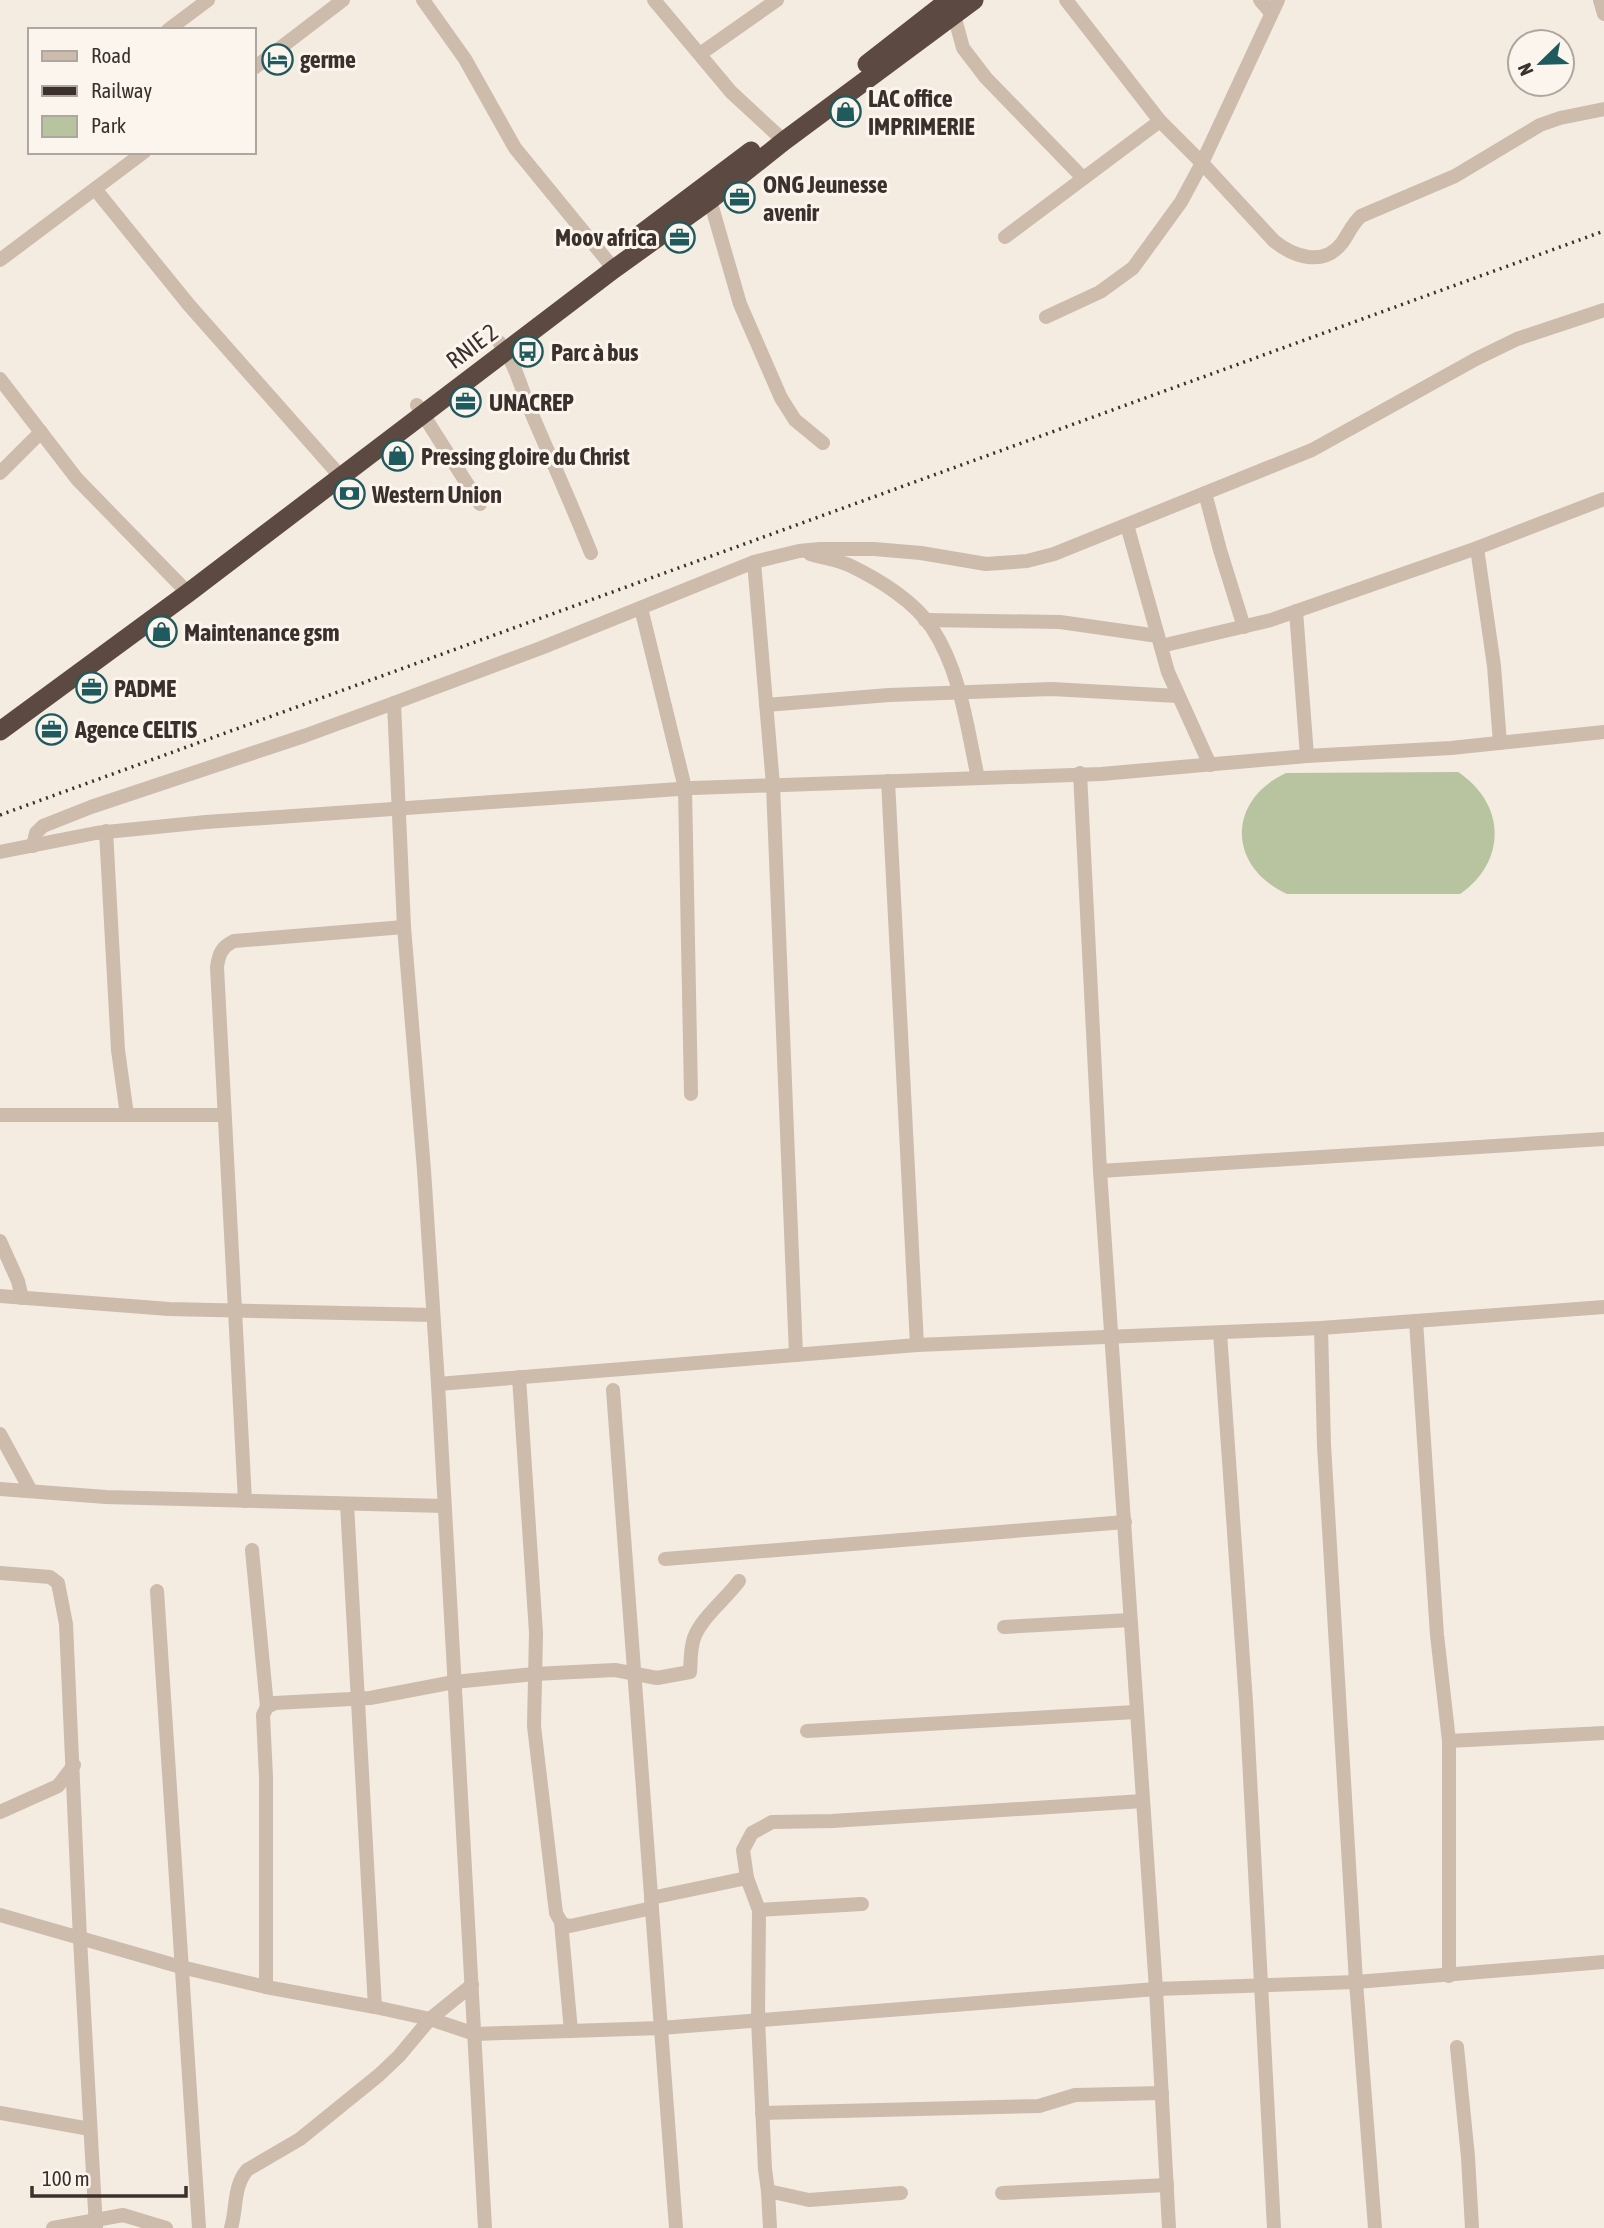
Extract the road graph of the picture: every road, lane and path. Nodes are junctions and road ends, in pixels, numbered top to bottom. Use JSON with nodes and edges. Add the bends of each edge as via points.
{"nodes":[{"id":1,"x":208,"y":0,"type":"edge"},
{"id":2,"x":343,"y":0,"type":"edge"},
{"id":3,"x":423,"y":0,"type":"edge"},
{"id":4,"x":654,"y":0,"type":"edge"},
{"id":5,"x":777,"y":0,"type":"edge"},
{"id":6,"x":974,"y":0,"type":"edge"},
{"id":7,"x":1066,"y":0,"type":"edge"},
{"id":8,"x":1259,"y":0,"type":"edge"},
{"id":9,"x":1600,"y":0,"type":"edge"},
{"id":10,"x":950,"y":4,"type":"edge"},
{"id":11,"x":1274,"y":6,"type":"edge"},
{"id":12,"x":1604,"y":14,"type":"edge"},
{"id":13,"x":171,"y":28,"type":"edge"},
{"id":14,"x":700,"y":54,"type":"junction"},
{"id":15,"x":256,"y":66,"type":"edge"},
{"id":16,"x":1604,"y":109,"type":"edge"},
{"id":17,"x":1160,"y":121,"type":"junction"},
{"id":18,"x":780,"y":136,"type":"junction"},
{"id":19,"x":141,"y":154,"type":"edge"},
{"id":20,"x":1202,"y":163,"type":"junction"},
{"id":21,"x":1083,"y":178,"type":"junction"},
{"id":22,"x":95,"y":189,"type":"junction"},
{"id":23,"x":705,"y":194,"type":"junction"},
{"id":24,"x":1005,"y":237,"type":"dead end"},
{"id":25,"x":0,"y":260,"type":"edge"},
{"id":26,"x":610,"y":265,"type":"junction"},
{"id":27,"x":1604,"y":310,"type":"edge"},
{"id":28,"x":1046,"y":317,"type":"dead end"},
{"id":29,"x":503,"y":347,"type":"junction"},
{"id":30,"x":0,"y":379,"type":"edge"},
{"id":31,"x":421,"y":409,"type":"junction"},
{"id":32,"x":41,"y":432,"type":"junction"},
{"id":33,"x":823,"y":443,"type":"dead end"},
{"id":34,"x":0,"y":473,"type":"edge"},
{"id":35,"x":337,"y":473,"type":"junction"},
{"id":36,"x":1205,"y":493,"type":"junction"},
{"id":37,"x":1604,"y":499,"type":"edge"},
{"id":38,"x":480,"y":504,"type":"dead end"},
{"id":39,"x":1127,"y":525,"type":"junction"},
{"id":40,"x":1477,"y":548,"type":"junction"},
{"id":41,"x":799,"y":551,"type":"junction"},
{"id":42,"x":590,"y":553,"type":"dead end"},
{"id":43,"x":754,"y":562,"type":"junction"},
{"id":44,"x":184,"y":589,"type":"junction"},
{"id":45,"x":641,"y":608,"type":"junction"},
{"id":46,"x":1296,"y":611,"type":"junction"},
{"id":47,"x":925,"y":620,"type":"junction"},
{"id":48,"x":1244,"y":627,"type":"junction"},
{"id":49,"x":1159,"y":641,"type":"junction"},
{"id":50,"x":960,"y":694,"type":"junction"},
{"id":51,"x":1177,"y":696,"type":"junction"},
{"id":52,"x":394,"y":703,"type":"junction"},
{"id":53,"x":766,"y":705,"type":"junction"},
{"id":54,"x":0,"y":717,"type":"edge"},
{"id":55,"x":0,"y":731,"type":"edge"},
{"id":56,"x":1604,"y":732,"type":"edge"},
{"id":57,"x":1500,"y":743,"type":"junction"},
{"id":58,"x":1307,"y":756,"type":"junction"},
{"id":59,"x":1210,"y":765,"type":"junction"},
{"id":60,"x":1080,"y":774,"type":"junction"},
{"id":61,"x":978,"y":778,"type":"junction"},
{"id":62,"x":888,"y":781,"type":"junction"},
{"id":63,"x":773,"y":785,"type":"junction"},
{"id":64,"x":685,"y":788,"type":"junction"},
{"id":65,"x":399,"y":807,"type":"junction"},
{"id":66,"x":106,"y":831,"type":"junction"},
{"id":67,"x":33,"y":845,"type":"junction"},
{"id":68,"x":0,"y":852,"type":"edge"},
{"id":69,"x":404,"y":927,"type":"junction"},
{"id":70,"x":691,"y":1094,"type":"dead end"},
{"id":71,"x":0,"y":1115,"type":"edge"},
{"id":72,"x":127,"y":1115,"type":"junction"},
{"id":73,"x":224,"y":1115,"type":"junction"},
{"id":74,"x":1604,"y":1139,"type":"edge"},
{"id":75,"x":1100,"y":1171,"type":"junction"},
{"id":76,"x":0,"y":1241,"type":"edge"},
{"id":77,"x":0,"y":1296,"type":"edge"},
{"id":78,"x":22,"y":1298,"type":"junction"},
{"id":79,"x":1604,"y":1307,"type":"edge"},
{"id":80,"x":234,"y":1311,"type":"junction"},
{"id":81,"x":433,"y":1315,"type":"junction"},
{"id":82,"x":1416,"y":1321,"type":"junction"},
{"id":83,"x":1321,"y":1328,"type":"junction"},
{"id":84,"x":1220,"y":1333,"type":"junction"},
{"id":85,"x":1112,"y":1336,"type":"junction"},
{"id":86,"x":917,"y":1345,"type":"junction"},
{"id":87,"x":796,"y":1355,"type":"junction"},
{"id":88,"x":519,"y":1377,"type":"junction"},
{"id":89,"x":438,"y":1384,"type":"junction"},
{"id":90,"x":613,"y":1390,"type":"dead end"},
{"id":91,"x":0,"y":1434,"type":"edge"},
{"id":92,"x":0,"y":1489,"type":"edge"},
{"id":93,"x":31,"y":1491,"type":"junction"},
{"id":94,"x":245,"y":1501,"type":"junction"},
{"id":95,"x":347,"y":1504,"type":"junction"},
{"id":96,"x":444,"y":1506,"type":"junction"},
{"id":97,"x":1125,"y":1522,"type":"junction"},
{"id":98,"x":252,"y":1550,"type":"dead end"},
{"id":99,"x":665,"y":1559,"type":"dead end"},
{"id":100,"x":0,"y":1573,"type":"edge"},
{"id":101,"x":739,"y":1581,"type":"dead end"},
{"id":102,"x":157,"y":1591,"type":"dead end"},
{"id":103,"x":1130,"y":1620,"type":"junction"},
{"id":104,"x":1004,"y":1627,"type":"dead end"},
{"id":105,"x":534,"y":1674,"type":"junction"},
{"id":106,"x":634,"y":1675,"type":"junction"},
{"id":107,"x":454,"y":1682,"type":"junction"},
{"id":108,"x":359,"y":1699,"type":"junction"},
{"id":109,"x":267,"y":1707,"type":"junction"},
{"id":110,"x":1135,"y":1712,"type":"junction"},
{"id":111,"x":807,"y":1731,"type":"dead end"},
{"id":112,"x":1604,"y":1733,"type":"edge"},
{"id":113,"x":1449,"y":1741,"type":"junction"},
{"id":114,"x":74,"y":1765,"type":"junction"},
{"id":115,"x":1143,"y":1801,"type":"junction"},
{"id":116,"x":0,"y":1812,"type":"edge"},
{"id":117,"x":747,"y":1878,"type":"junction"},
{"id":118,"x":652,"y":1903,"type":"junction"},
{"id":119,"x":862,"y":1904,"type":"dead end"},
{"id":120,"x":759,"y":1910,"type":"junction"},
{"id":121,"x":0,"y":1915,"type":"edge"},
{"id":122,"x":561,"y":1922,"type":"junction"},
{"id":123,"x":80,"y":1939,"type":"junction"},
{"id":124,"x":1604,"y":1962,"type":"edge"},
{"id":125,"x":181,"y":1967,"type":"junction"},
{"id":126,"x":1449,"y":1976,"type":"junction"},
{"id":127,"x":1356,"y":1982,"type":"junction"},
{"id":128,"x":472,"y":1985,"type":"junction"},
{"id":129,"x":1260,"y":1986,"type":"junction"},
{"id":130,"x":266,"y":1987,"type":"junction"},
{"id":131,"x":1156,"y":1989,"type":"junction"},
{"id":132,"x":375,"y":2007,"type":"junction"},
{"id":133,"x":430,"y":2019,"type":"junction"},
{"id":134,"x":758,"y":2020,"type":"junction"},
{"id":135,"x":661,"y":2028,"type":"junction"},
{"id":136,"x":570,"y":2031,"type":"junction"},
{"id":137,"x":475,"y":2034,"type":"junction"},
{"id":138,"x":1457,"y":2047,"type":"dead end"},
{"id":139,"x":1162,"y":2094,"type":"junction"},
{"id":140,"x":0,"y":2113,"type":"edge"},
{"id":141,"x":762,"y":2113,"type":"junction"},
{"id":142,"x":90,"y":2129,"type":"junction"},
{"id":143,"x":1167,"y":2185,"type":"junction"},
{"id":144,"x":768,"y":2191,"type":"junction"},
{"id":145,"x":901,"y":2193,"type":"dead end"},
{"id":146,"x":1002,"y":2193,"type":"dead end"},
{"id":147,"x":96,"y":2224,"type":"edge"},
{"id":148,"x":53,"y":2228,"type":"edge"},
{"id":149,"x":166,"y":2228,"type":"edge"},
{"id":150,"x":199,"y":2228,"type":"edge"},
{"id":151,"x":231,"y":2228,"type":"edge"},
{"id":152,"x":485,"y":2228,"type":"edge"},
{"id":153,"x":676,"y":2228,"type":"edge"},
{"id":154,"x":770,"y":2228,"type":"edge"},
{"id":155,"x":1169,"y":2228,"type":"edge"},
{"id":156,"x":1274,"y":2228,"type":"edge"},
{"id":157,"x":1375,"y":2228,"type":"edge"},
{"id":158,"x":1472,"y":2228,"type":"edge"}],
"edges":[{"from":1,"to":13,"type":"street"},
{"from":2,"to":15,"type":"street"},
{"from":3,"to":26,"type":"street","via":[[465,59],[515,148]]},
{"from":4,"to":14,"type":"street"},
{"from":5,"to":14,"type":"street"},
{"from":6,"to":10,"type":"highway","name":"RNIE 2","number":"RNIE 2"},
{"from":7,"to":17,"type":"street"},
{"from":8,"to":11,"type":"street"},
{"from":9,"to":12,"type":"street"},
{"from":10,"to":18,"type":"highway","name":"RNIE 2","number":"RNIE 2"},
{"from":10,"to":21,"type":"street","via":[[963,48]]},
{"from":11,"to":20,"type":"street"},
{"from":14,"to":18,"type":"street","via":[[731,92]]},
{"from":16,"to":20,"type":"street","via":[[1541,125],[1455,176],[1361,216],[1328,255],[1310,258],[1274,241]]},
{"from":17,"to":20,"type":"street"},
{"from":17,"to":21,"type":"street"},
{"from":18,"to":23,"type":"highway","name":"RNIE 2","number":"RNIE 2"},
{"from":19,"to":22,"type":"street"},
{"from":20,"to":28,"type":"street","via":[[1181,202],[1133,268],[1100,292]]},
{"from":21,"to":24,"type":"street"},
{"from":22,"to":25,"type":"street"},
{"from":22,"to":35,"type":"street","via":[[189,305]]},
{"from":23,"to":26,"type":"highway","name":"RNIE 2","number":"RNIE 2"},
{"from":23,"to":33,"type":"street","via":[[740,304],[781,398],[795,420]]},
{"from":26,"to":29,"type":"highway","name":"RNIE 2","number":"RNIE 2"},
{"from":27,"to":36,"type":"street","via":[[1517,339],[1338,438]]},
{"from":29,"to":31,"type":"highway","name":"RNIE 2","number":"RNIE 2"},
{"from":29,"to":42,"type":"street"},
{"from":30,"to":32,"type":"street"},
{"from":31,"to":35,"type":"highway","name":"RNIE 2","number":"RNIE 2"},
{"from":31,"to":38,"type":"street"},
{"from":32,"to":34,"type":"street"},
{"from":32,"to":44,"type":"street","via":[[77,479]]},
{"from":35,"to":44,"type":"highway","name":"RNIE 2","number":"RNIE 2"},
{"from":36,"to":39,"type":"street"},
{"from":36,"to":48,"type":"street"},
{"from":37,"to":40,"type":"street"},
{"from":39,"to":41,"type":"street","via":[[1054,554],[1007,564],[874,549]]},
{"from":39,"to":49,"type":"street"},
{"from":40,"to":46,"type":"street"},
{"from":40,"to":57,"type":"street","via":[[1493,653]]},
{"from":41,"to":43,"type":"street"},
{"from":41,"to":47,"type":"street","via":[[850,566],[896,594]]},
{"from":43,"to":45,"type":"street"},
{"from":43,"to":53,"type":"street"},
{"from":44,"to":54,"type":"highway","name":"RNIE 2","number":"RNIE 2"},
{"from":44,"to":55,"type":"highway","name":"RNIE 2","number":"RNIE 2"},
{"from":45,"to":52,"type":"street"},
{"from":45,"to":64,"type":"street"},
{"from":46,"to":48,"type":"street"},
{"from":46,"to":58,"type":"street"},
{"from":47,"to":49,"type":"street","via":[[1060,622]]},
{"from":47,"to":50,"type":"street"},
{"from":48,"to":49,"type":"street"},
{"from":49,"to":51,"type":"street"},
{"from":50,"to":51,"type":"street","via":[[1052,689]]},
{"from":50,"to":53,"type":"street"},
{"from":50,"to":61,"type":"street"},
{"from":51,"to":59,"type":"street"},
{"from":52,"to":65,"type":"street"},
{"from":52,"to":67,"type":"street","via":[[91,807],[43,826]]},
{"from":53,"to":63,"type":"street"},
{"from":56,"to":57,"type":"street"},
{"from":57,"to":58,"type":"street"},
{"from":58,"to":59,"type":"street"},
{"from":59,"to":60,"type":"street"},
{"from":60,"to":61,"type":"street"},
{"from":60,"to":75,"type":"street"},
{"from":61,"to":62,"type":"street"},
{"from":62,"to":63,"type":"street"},
{"from":62,"to":86,"type":"street"},
{"from":63,"to":64,"type":"street"},
{"from":63,"to":87,"type":"street"},
{"from":64,"to":65,"type":"street"},
{"from":64,"to":70,"type":"street"},
{"from":65,"to":66,"type":"street"},
{"from":65,"to":69,"type":"street"},
{"from":66,"to":67,"type":"street"},
{"from":66,"to":72,"type":"street","via":[[118,1050]]},
{"from":67,"to":68,"type":"street"},
{"from":69,"to":73,"type":"street","via":[[225,945],[216,967]]},
{"from":69,"to":81,"type":"street"},
{"from":71,"to":72,"type":"street"},
{"from":72,"to":73,"type":"street"},
{"from":73,"to":80,"type":"street"},
{"from":74,"to":75,"type":"street"},
{"from":75,"to":85,"type":"street"},
{"from":76,"to":78,"type":"street"},
{"from":77,"to":78,"type":"street"},
{"from":78,"to":80,"type":"street"},
{"from":79,"to":82,"type":"street"},
{"from":80,"to":81,"type":"street"},
{"from":80,"to":94,"type":"street"},
{"from":81,"to":89,"type":"street"},
{"from":82,"to":83,"type":"street"},
{"from":82,"to":113,"type":"street","via":[[1437,1635]]},
{"from":83,"to":84,"type":"street"},
{"from":83,"to":127,"type":"street"},
{"from":84,"to":85,"type":"street"},
{"from":84,"to":129,"type":"street"},
{"from":85,"to":86,"type":"street"},
{"from":85,"to":97,"type":"street"},
{"from":86,"to":87,"type":"street"},
{"from":87,"to":88,"type":"street"},
{"from":88,"to":89,"type":"street"},
{"from":88,"to":105,"type":"street","via":[[536,1633]]},
{"from":89,"to":96,"type":"street"},
{"from":90,"to":106,"type":"street"},
{"from":91,"to":93,"type":"street"},
{"from":92,"to":93,"type":"street"},
{"from":93,"to":94,"type":"street"},
{"from":94,"to":95,"type":"street"},
{"from":95,"to":96,"type":"street"},
{"from":95,"to":108,"type":"street"},
{"from":96,"to":107,"type":"street"},
{"from":97,"to":99,"type":"street"},
{"from":97,"to":103,"type":"street"},
{"from":98,"to":109,"type":"street"},
{"from":100,"to":114,"type":"street","via":[[50,1577],[58,1583],[66,1625]]},
{"from":101,"to":106,"type":"street","via":[[694,1637],[690,1672],[657,1678]]},
{"from":102,"to":125,"type":"street"},
{"from":103,"to":104,"type":"street"},
{"from":103,"to":110,"type":"street"},
{"from":105,"to":106,"type":"street","via":[[615,1670]]},
{"from":105,"to":107,"type":"street"},
{"from":105,"to":122,"type":"street","via":[[534,1726],[556,1913]]},
{"from":106,"to":118,"type":"street"},
{"from":107,"to":108,"type":"street"},
{"from":107,"to":128,"type":"street"},
{"from":108,"to":109,"type":"street"},
{"from":108,"to":132,"type":"street"},
{"from":109,"to":130,"type":"street","via":[[263,1715]]},
{"from":110,"to":111,"type":"street"},
{"from":110,"to":115,"type":"street"},
{"from":112,"to":113,"type":"street"},
{"from":113,"to":126,"type":"street"},
{"from":114,"to":116,"type":"street","via":[[58,1786]]},
{"from":114,"to":123,"type":"street"},
{"from":115,"to":117,"type":"street","via":[[772,1822],[752,1833],[743,1850]]},
{"from":115,"to":131,"type":"street"},
{"from":117,"to":118,"type":"street"},
{"from":117,"to":120,"type":"street"},
{"from":118,"to":122,"type":"street","via":[[570,1926]]},
{"from":118,"to":135,"type":"street"},
{"from":119,"to":120,"type":"street"},
{"from":120,"to":134,"type":"street"},
{"from":121,"to":123,"type":"street"},
{"from":122,"to":136,"type":"street"},
{"from":123,"to":125,"type":"street"},
{"from":123,"to":142,"type":"street"},
{"from":124,"to":126,"type":"street"},
{"from":125,"to":130,"type":"street"},
{"from":125,"to":150,"type":"street"},
{"from":126,"to":127,"type":"street"},
{"from":127,"to":129,"type":"street"},
{"from":127,"to":157,"type":"street"},
{"from":128,"to":133,"type":"street"},
{"from":128,"to":137,"type":"street"},
{"from":129,"to":131,"type":"street"},
{"from":129,"to":156,"type":"street"},
{"from":130,"to":132,"type":"street"},
{"from":131,"to":134,"type":"street"},
{"from":131,"to":139,"type":"street"},
{"from":132,"to":133,"type":"street"},
{"from":133,"to":137,"type":"street"},
{"from":133,"to":151,"type":"street","via":[[379,2075],[300,2139],[247,2170],[236,2192]]},
{"from":134,"to":135,"type":"street"},
{"from":134,"to":141,"type":"street"},
{"from":135,"to":136,"type":"street"},
{"from":135,"to":153,"type":"street"},
{"from":136,"to":137,"type":"street"},
{"from":137,"to":152,"type":"street"},
{"from":138,"to":158,"type":"street"},
{"from":139,"to":141,"type":"street","via":[[1075,2095],[1039,2106]]},
{"from":139,"to":143,"type":"street"},
{"from":140,"to":142,"type":"street"},
{"from":141,"to":144,"type":"street"},
{"from":142,"to":147,"type":"street"},
{"from":143,"to":146,"type":"street"},
{"from":143,"to":155,"type":"street"},
{"from":144,"to":145,"type":"street","via":[[808,2200]]},
{"from":144,"to":154,"type":"street"},
{"from":147,"to":148,"type":"street"},
{"from":147,"to":149,"type":"street","via":[[123,2215]]}]}
